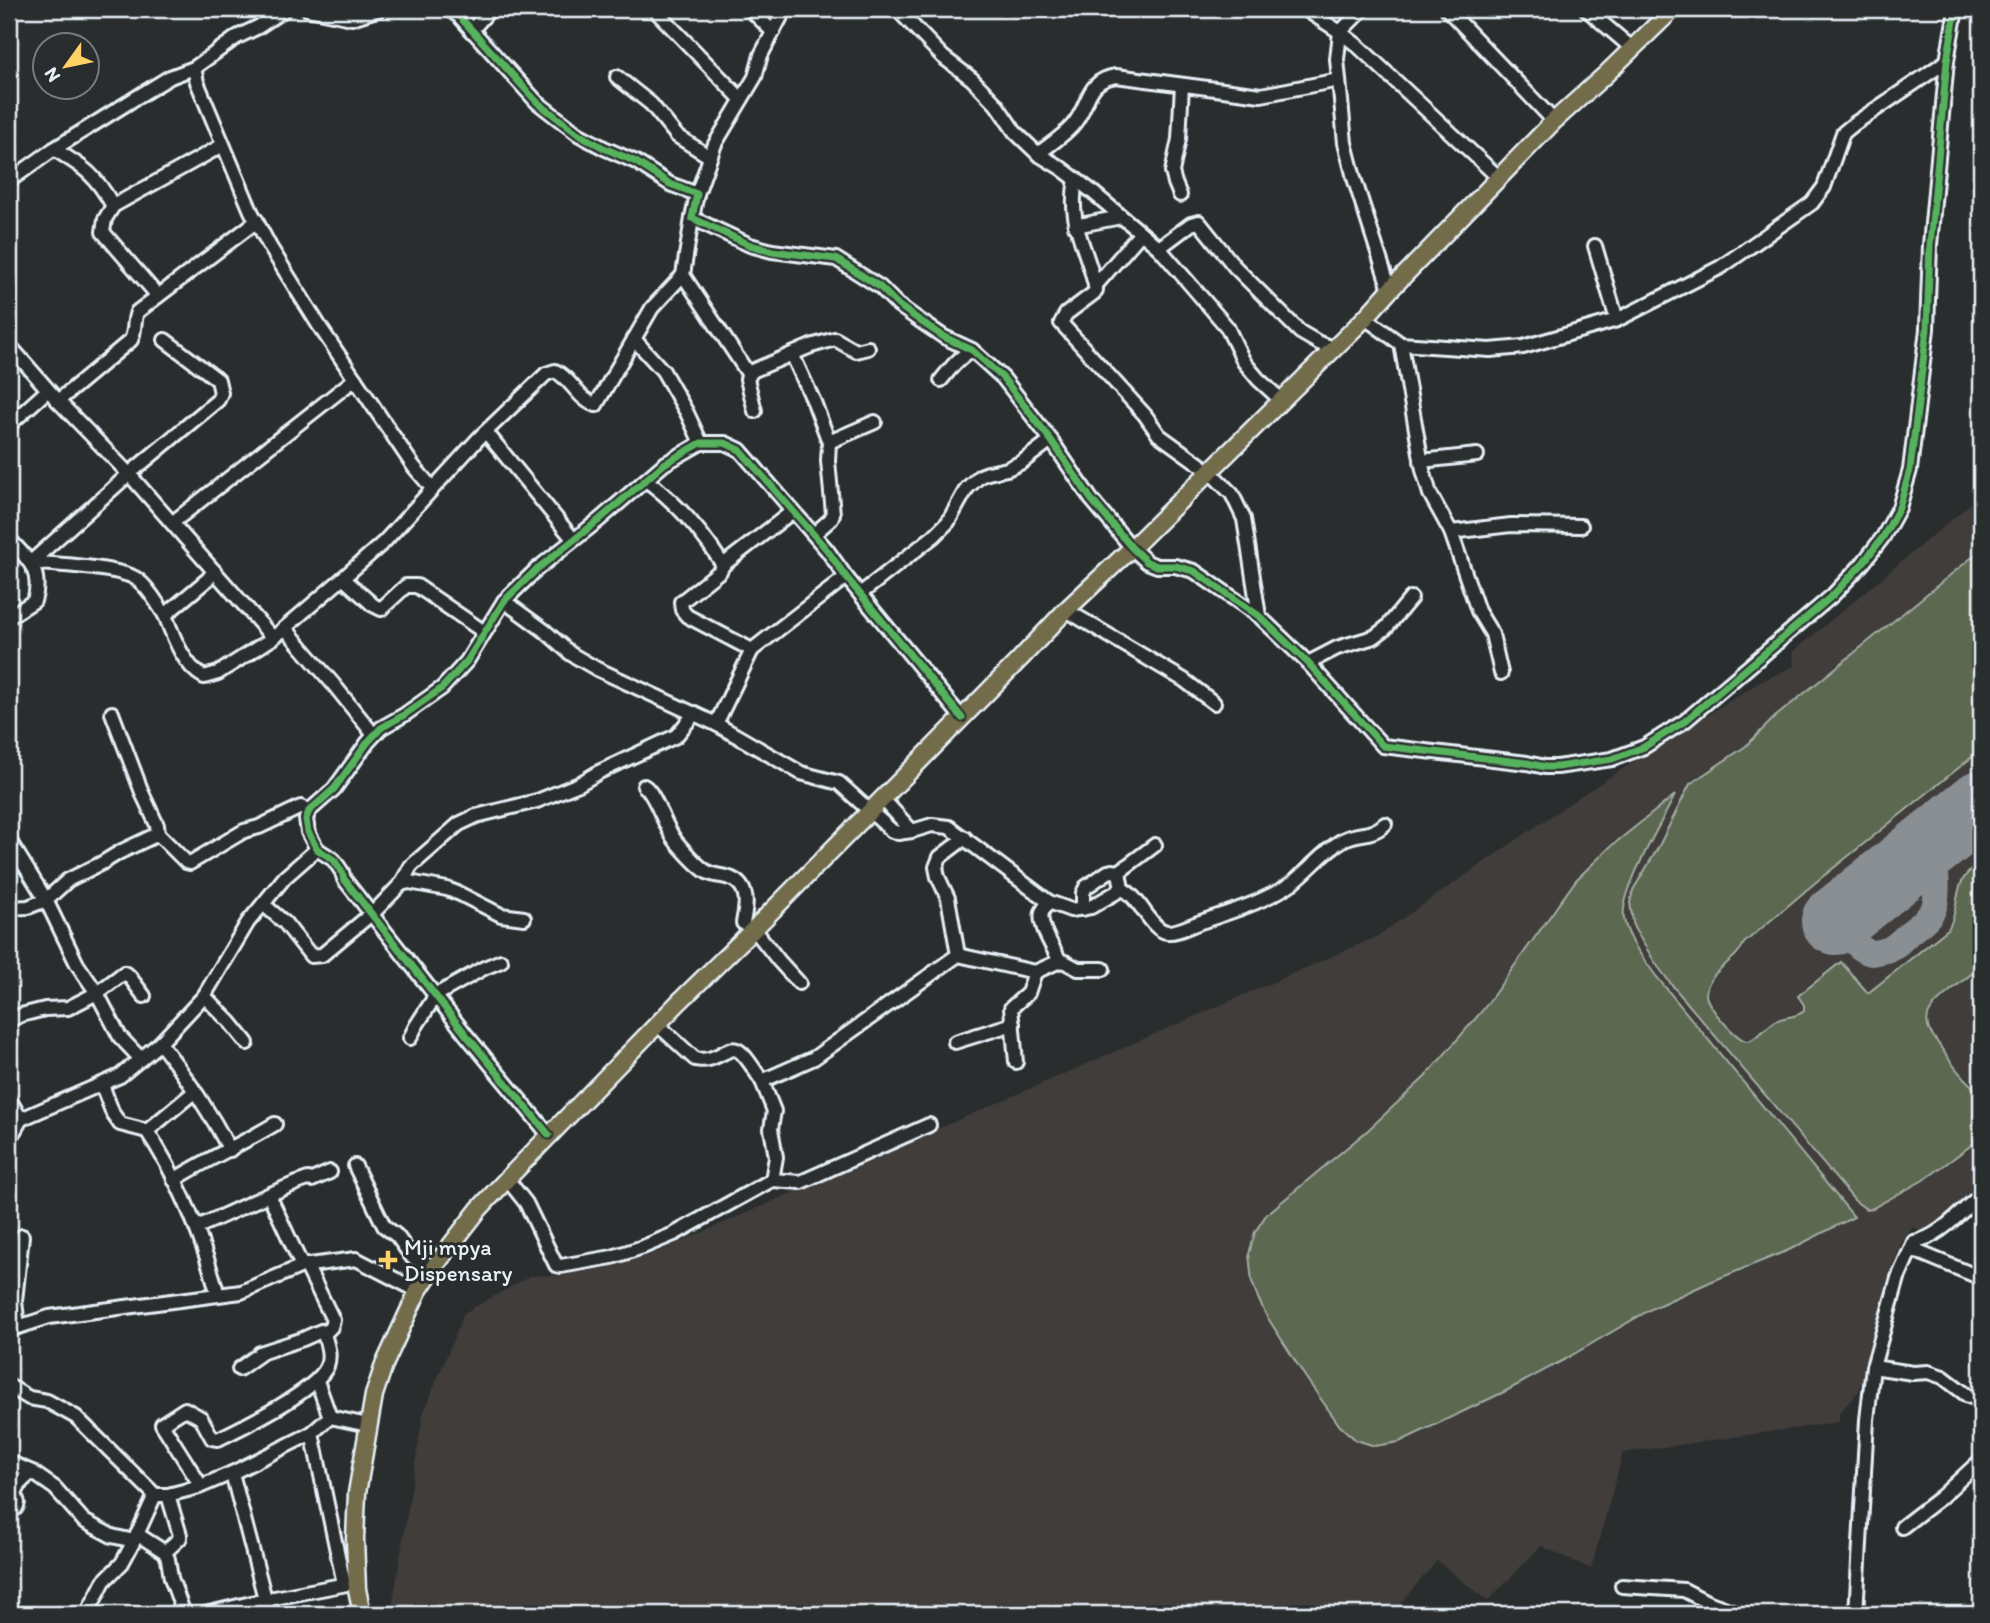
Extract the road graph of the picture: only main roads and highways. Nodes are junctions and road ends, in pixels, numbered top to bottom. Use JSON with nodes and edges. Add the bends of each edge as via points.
{"nodes":[{"id":1,"x":1673,"y":9,"type":"edge"},
{"id":2,"x":362,"y":1614,"type":"edge"}],
"edges":[{"from":1,"to":2,"type":"main road","via":[[1554,121],[1365,318],[1066,610],[480,1209],[418,1291],[374,1395],[357,1493],[350,1583]]}]}
